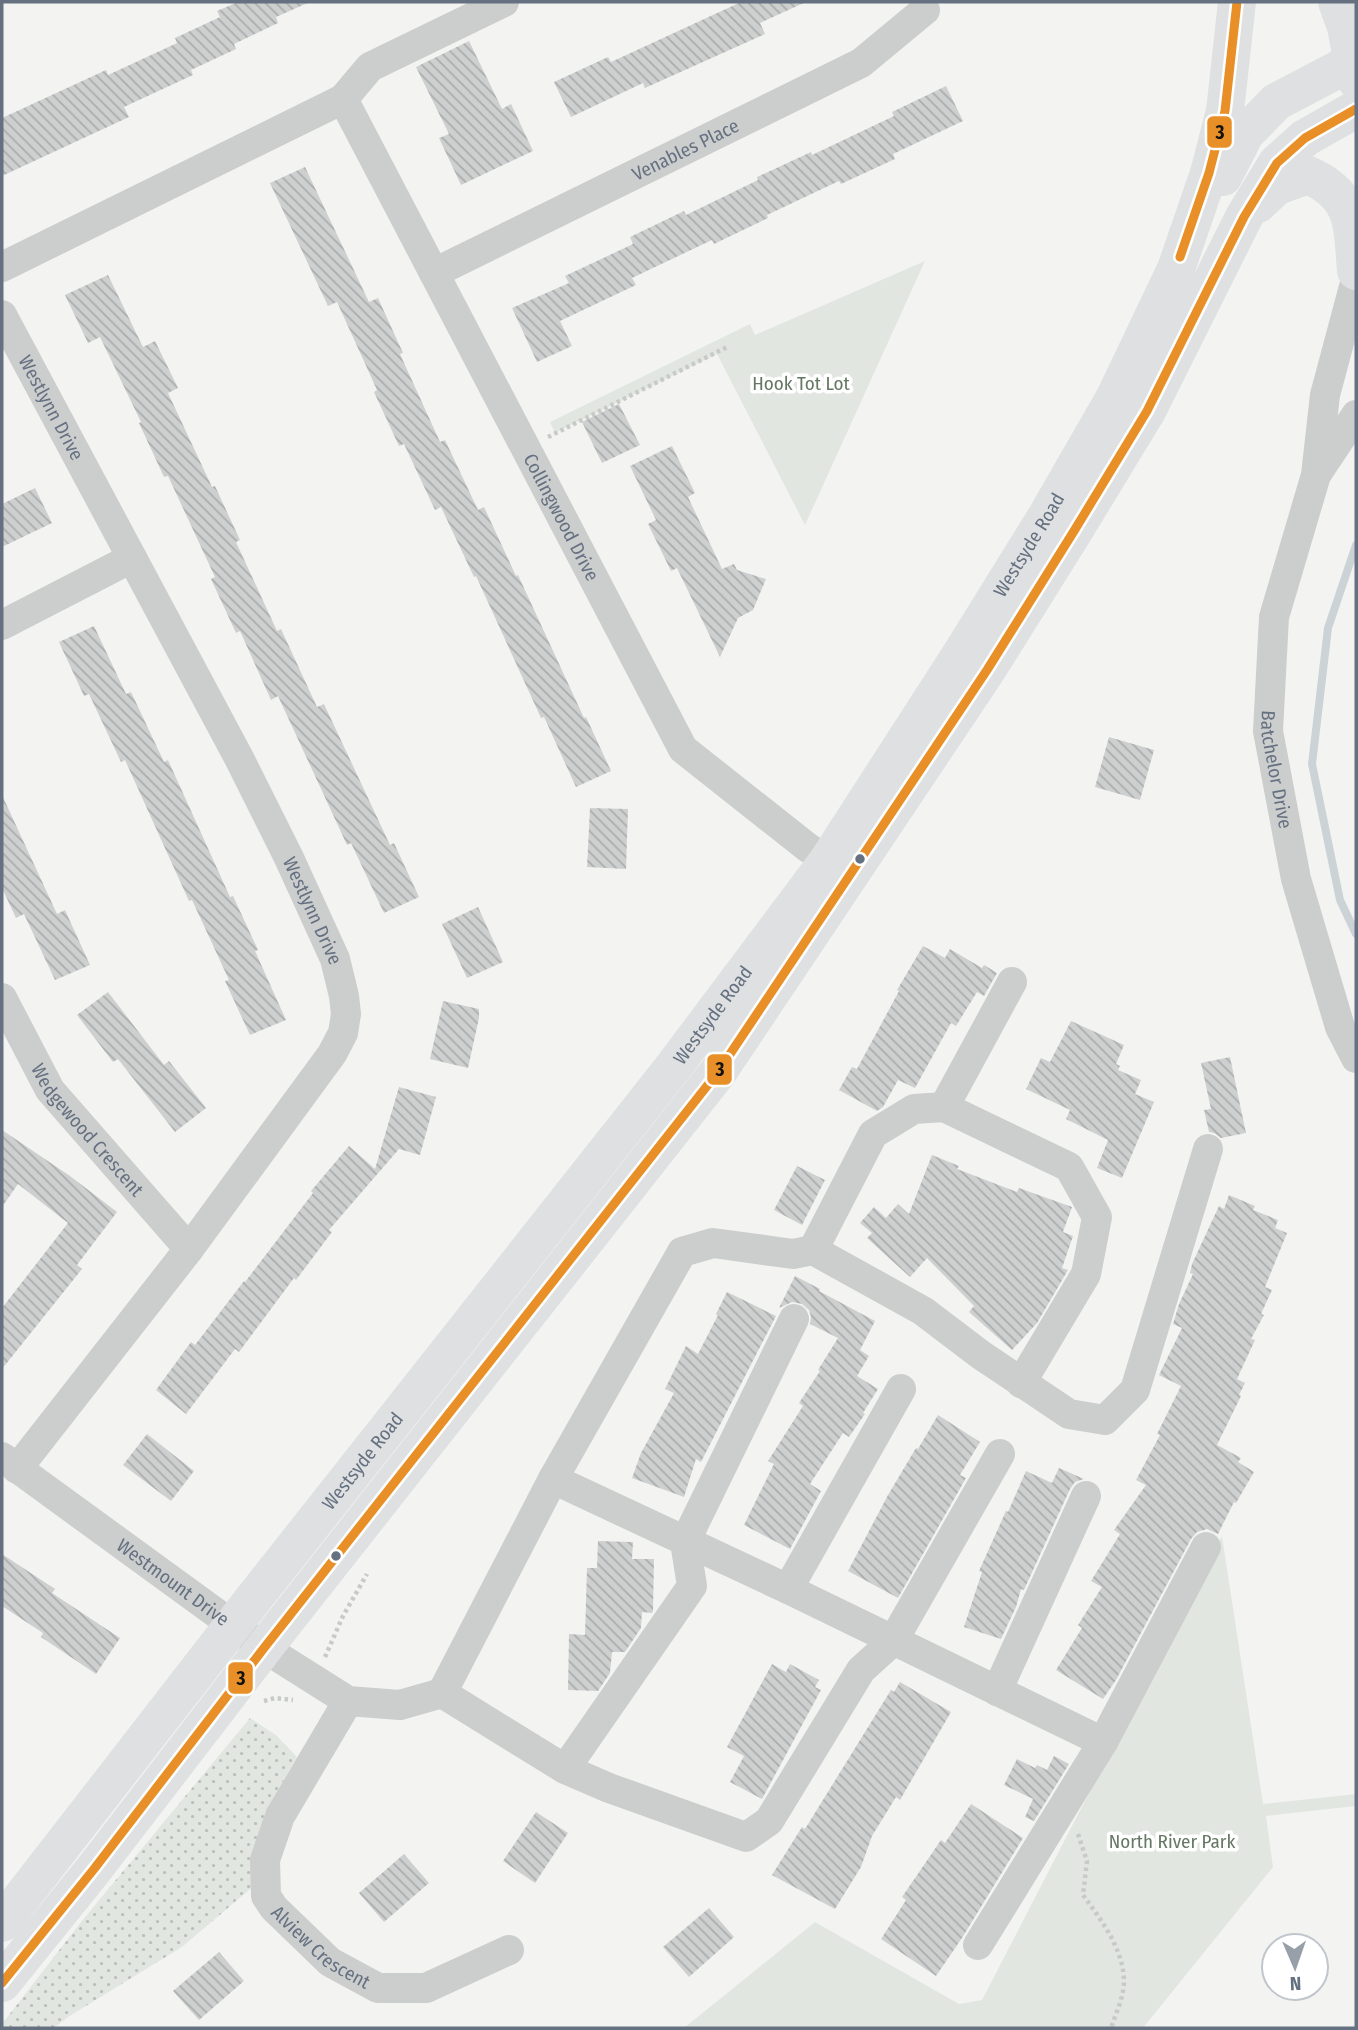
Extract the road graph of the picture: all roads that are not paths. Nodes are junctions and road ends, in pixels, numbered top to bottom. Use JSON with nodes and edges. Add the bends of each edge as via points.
{"nodes":[{"id":1,"x":504,"y":2,"type":"edge"},
{"id":2,"x":1237,"y":2,"type":"edge"},
{"id":3,"x":1337,"y":2,"type":"edge"},
{"id":4,"x":925,"y":10,"type":"dead end"},
{"id":5,"x":1355,"y":67,"type":"edge"},
{"id":6,"x":343,"y":99,"type":"junction"},
{"id":7,"x":1356,"y":109,"type":"edge"},
{"id":8,"x":1244,"y":217,"type":"junction"},
{"id":9,"x":2,"y":267,"type":"edge"},
{"id":10,"x":1176,"y":269,"type":"junction"},
{"id":11,"x":1356,"y":271,"type":"edge"},
{"id":12,"x":434,"y":273,"type":"junction"},
{"id":13,"x":1356,"y":279,"type":"edge"},
{"id":14,"x":2,"y":315,"type":"edge"},
{"id":15,"x":1356,"y":415,"type":"edge"},
{"id":16,"x":1316,"y":475,"type":"junction"},
{"id":17,"x":132,"y":558,"type":"junction"},
{"id":18,"x":2,"y":625,"type":"edge"},
{"id":19,"x":839,"y":869,"type":"junction"},
{"id":20,"x":1012,"y":982,"type":"dead end"},
{"id":21,"x":2,"y":998,"type":"edge"},
{"id":22,"x":1356,"y":1059,"type":"edge"},
{"id":23,"x":944,"y":1107,"type":"junction"},
{"id":24,"x":1208,"y":1149,"type":"dead end"},
{"id":25,"x":188,"y":1249,"type":"junction"},
{"id":26,"x":813,"y":1250,"type":"junction"},
{"id":27,"x":794,"y":1319,"type":"dead end"},
{"id":28,"x":1021,"y":1382,"type":"junction"},
{"id":29,"x":901,"y":1389,"type":"dead end"},
{"id":30,"x":1000,"y":1454,"type":"dead end"},
{"id":31,"x":10,"y":1463,"type":"edge"},
{"id":32,"x":553,"y":1479,"type":"junction"},
{"id":33,"x":1086,"y":1496,"type":"dead end"},
{"id":34,"x":685,"y":1542,"type":"junction"},
{"id":35,"x":1206,"y":1547,"type":"dead end"},
{"id":36,"x":788,"y":1589,"type":"junction"},
{"id":37,"x":233,"y":1626,"type":"junction"},
{"id":38,"x":894,"y":1641,"type":"junction"},
{"id":39,"x":264,"y":1648,"type":"junction"},
{"id":40,"x":997,"y":1691,"type":"junction"},
{"id":41,"x":442,"y":1693,"type":"junction"},
{"id":42,"x":348,"y":1701,"type":"junction"},
{"id":43,"x":1103,"y":1742,"type":"junction"},
{"id":44,"x":565,"y":1769,"type":"junction"},
{"id":45,"x":2,"y":1923,"type":"edge"},
{"id":46,"x":978,"y":1945,"type":"dead end"},
{"id":47,"x":509,"y":1950,"type":"dead end"},
{"id":48,"x":2,"y":1983,"type":"edge"}],
"edges":[{"from":1,"to":6,"type":"street","via":[[370,67]]},
{"from":2,"to":10,"type":"main road","name":"Westsyde Road","via":[[1225,111]]},
{"from":3,"to":5,"type":"main road"},
{"from":4,"to":12,"type":"street","name":"Venables Place","via":[[862,63]]},
{"from":5,"to":10,"type":"main road","via":[[1276,102],[1245,134]]},
{"from":6,"to":9,"type":"street"},
{"from":6,"to":12,"type":"street","name":"Collingwood Drive"},
{"from":7,"to":8,"type":"main road","name":"Westsyde Road","via":[[1305,138],[1277,163]]},
{"from":8,"to":11,"type":"main road","via":[[1277,186],[1308,175],[1327,183],[1342,199],[1352,221]]},
{"from":8,"to":19,"type":"main road","name":"Westsyde Road","via":[[1147,411],[986,670]]},
{"from":10,"to":19,"type":"main road","name":"Westsyde Road","via":[[1115,397]]},
{"from":12,"to":19,"type":"street","name":"Collingwood Drive","via":[[683,749]]},
{"from":13,"to":16,"type":"street","name":"Batchelor Drive","via":[[1325,395]]},
{"from":14,"to":17,"type":"street","name":"Westlynn Drive"},
{"from":15,"to":16,"type":"street","name":"Batchelor Drive"},
{"from":16,"to":22,"type":"street","name":"Batchelor Drive","via":[[1274,617],[1268,731],[1296,879],[1340,1027]]},
{"from":17,"to":18,"type":"street"},
{"from":17,"to":25,"type":"street","name":"Westlynn Drive","via":[[289,858],[335,959],[346,1014],[332,1054]]},
{"from":19,"to":37,"type":"main road","name":"Westsyde Road","via":[[674,1066]]},
{"from":19,"to":39,"type":"main road","name":"Westsyde Road","via":[[718,1072]]},
{"from":20,"to":23,"type":"street"},
{"from":21,"to":25,"type":"street","name":"Wedgewood Crescent","via":[[50,1090]]},
{"from":23,"to":26,"type":"street","via":[[914,1109],[873,1134]]},
{"from":23,"to":28,"type":"street","via":[[1069,1167],[1097,1217],[1086,1274]]},
{"from":24,"to":28,"type":"street","via":[[1135,1390],[1105,1420],[1069,1414]]},
{"from":25,"to":31,"type":"street","name":"Westlynn Drive"},
{"from":26,"to":28,"type":"street","via":[[923,1311]]},
{"from":26,"to":32,"type":"street","via":[[793,1254],[713,1243],[682,1252]]},
{"from":27,"to":34,"type":"street"},
{"from":29,"to":36,"type":"street"},
{"from":30,"to":38,"type":"street"},
{"from":31,"to":37,"type":"street","name":"Westmount Drive"},
{"from":32,"to":34,"type":"street"},
{"from":32,"to":41,"type":"street"},
{"from":33,"to":40,"type":"street"},
{"from":34,"to":36,"type":"street"},
{"from":34,"to":44,"type":"street","via":[[692,1586]]},
{"from":35,"to":43,"type":"street"},
{"from":36,"to":38,"type":"street"},
{"from":37,"to":39,"type":"street","name":"Westmount Drive"},
{"from":37,"to":45,"type":"main road","name":"Westsyde Road"},
{"from":38,"to":40,"type":"street"},
{"from":38,"to":44,"type":"street","via":[[861,1670],[769,1821],[746,1837]]},
{"from":39,"to":42,"type":"street","name":"Westmount Drive"},
{"from":39,"to":48,"type":"main road","name":"Westsyde Road"},
{"from":40,"to":43,"type":"street"},
{"from":41,"to":42,"type":"street","via":[[400,1705]]},
{"from":41,"to":44,"type":"street"},
{"from":42,"to":47,"type":"street","name":"Alview Crescent","via":[[280,1816],[265,1860],[266,1896],[330,1962],[378,1988],[426,1988]]},
{"from":43,"to":46,"type":"street"}]}
